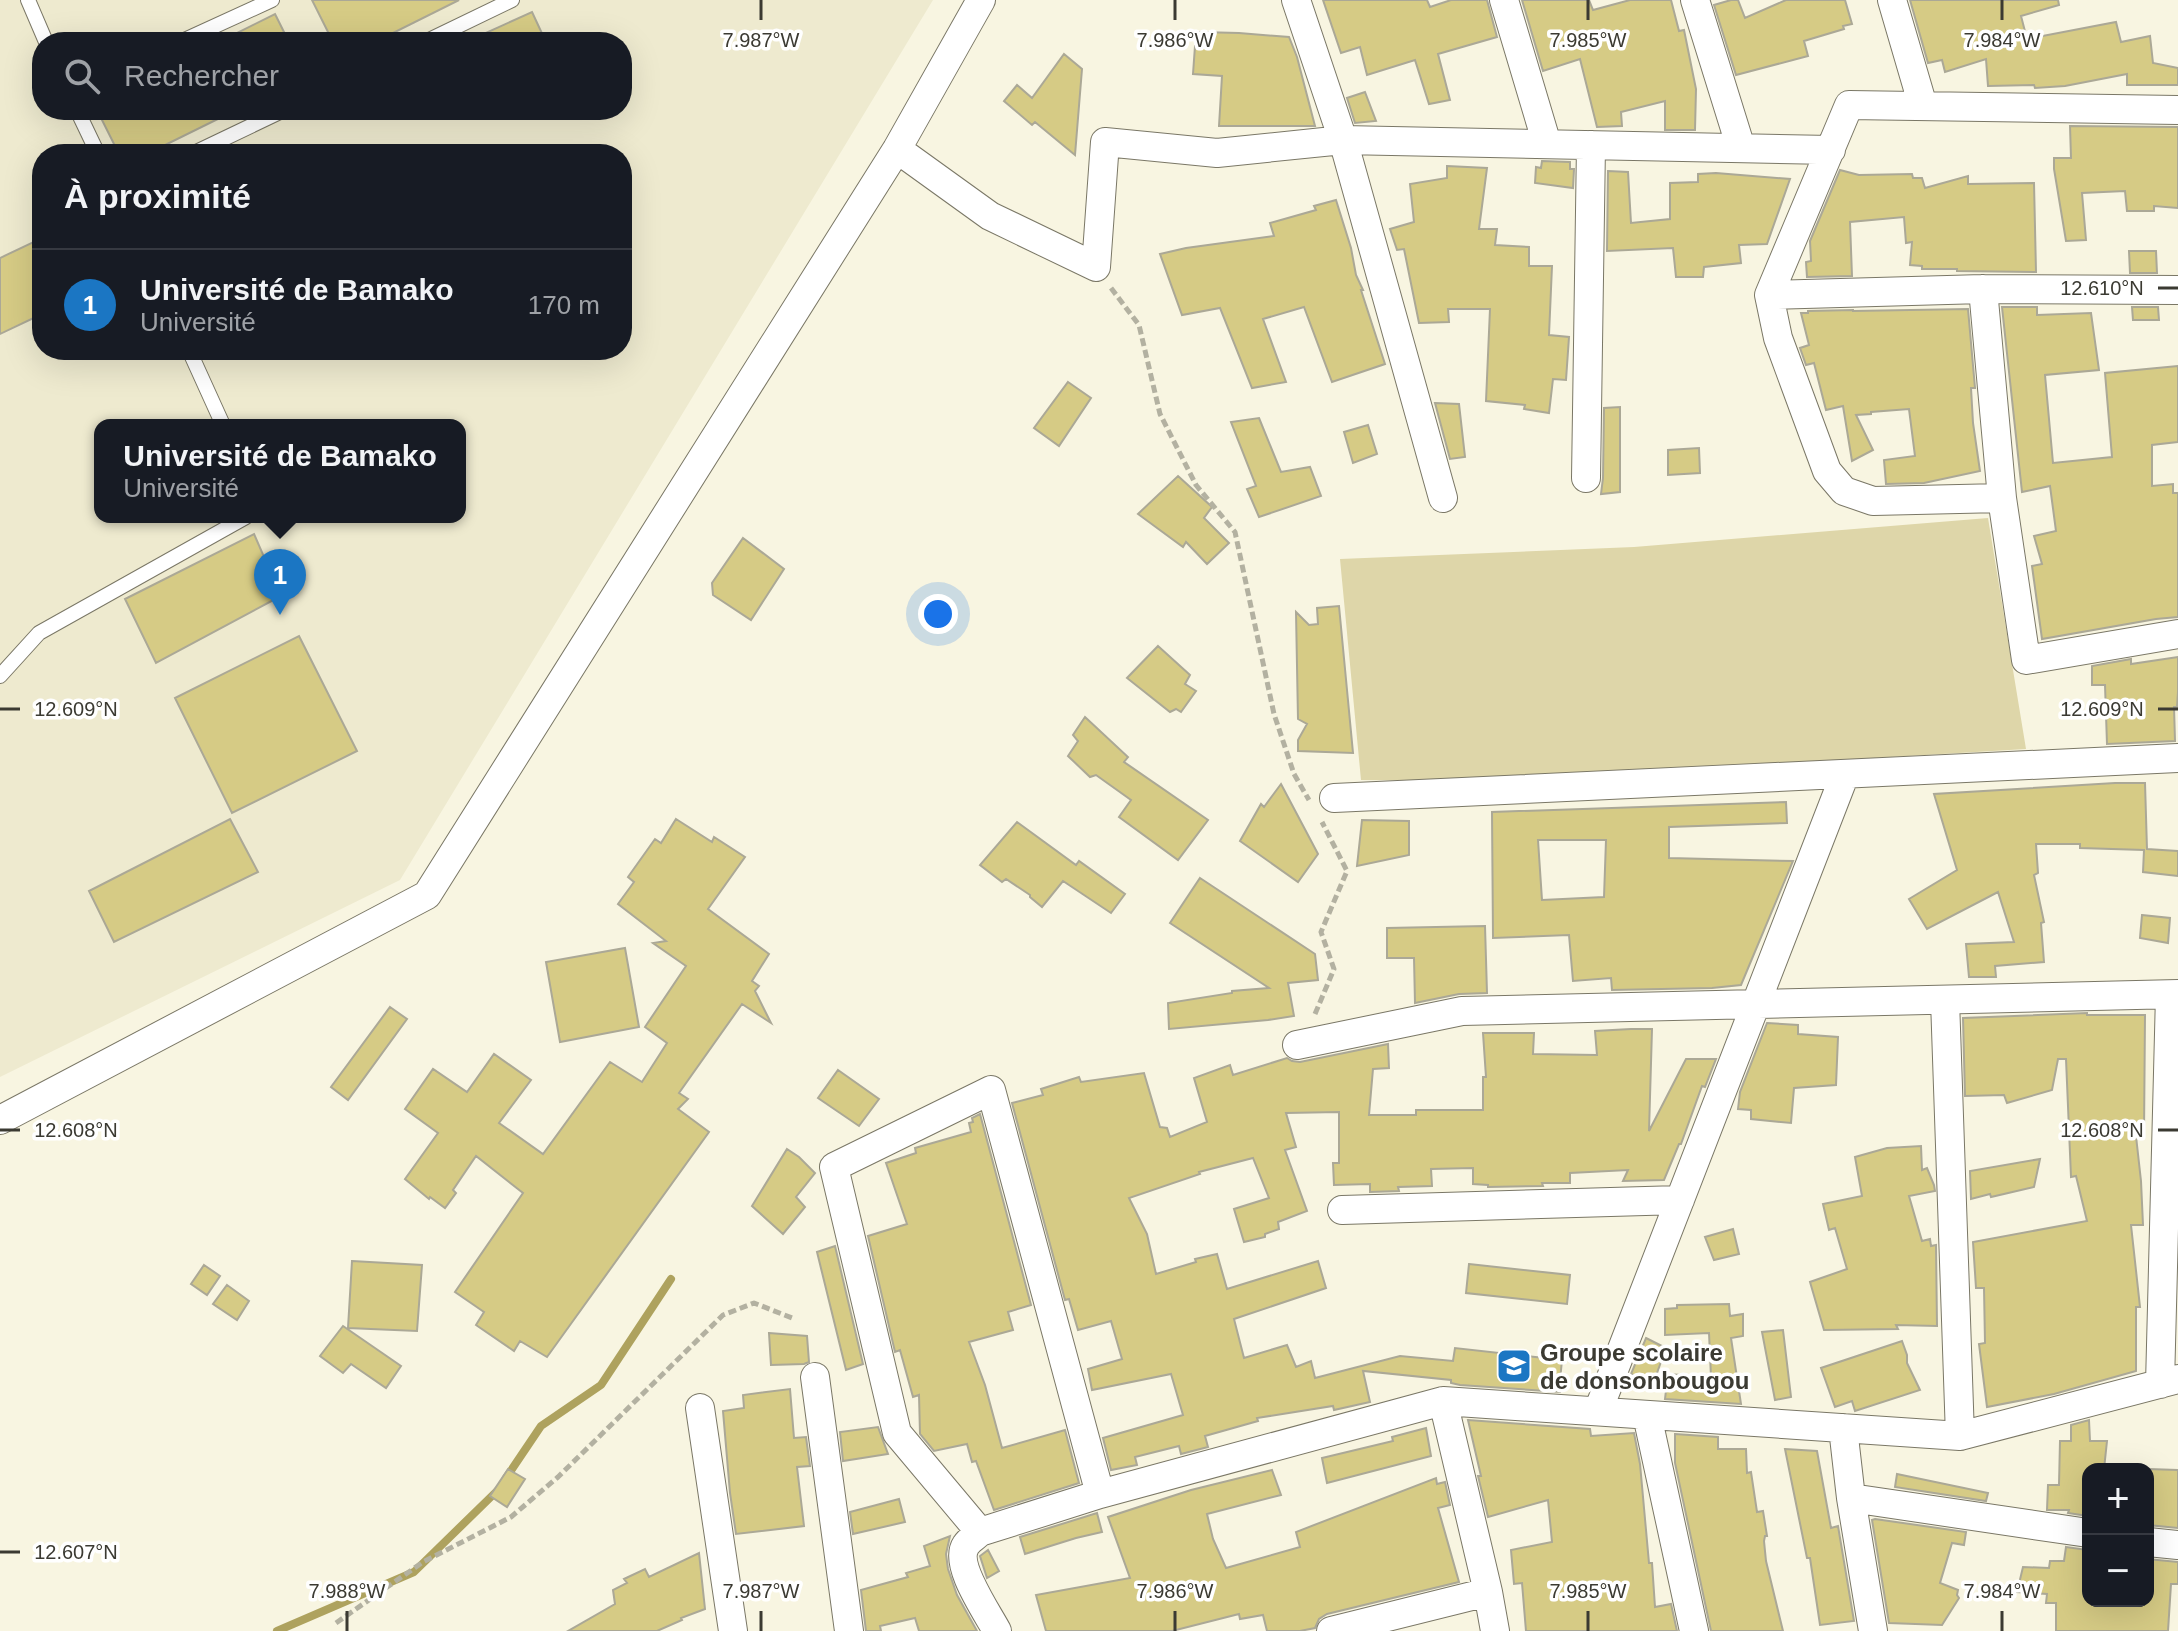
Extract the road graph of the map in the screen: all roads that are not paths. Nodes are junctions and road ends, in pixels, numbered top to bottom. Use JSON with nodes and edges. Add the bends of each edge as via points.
{"nodes":[{"id":1,"x":28,"y":0,"type":"edge"},
{"id":2,"x":272,"y":0,"type":"edge"},
{"id":3,"x":512,"y":0,"type":"edge"},
{"id":4,"x":981,"y":0,"type":"edge"},
{"id":5,"x":1296,"y":0,"type":"edge"},
{"id":6,"x":1504,"y":0,"type":"edge"},
{"id":7,"x":1695,"y":0,"type":"edge"},
{"id":8,"x":1892,"y":0,"type":"edge"},
{"id":9,"x":42,"y":32,"type":"edge"},
{"id":10,"x":202,"y":32,"type":"edge"},
{"id":11,"x":446,"y":32,"type":"edge"},
{"id":12,"x":1923,"y":106,"type":"junction"},
{"id":13,"x":2178,"y":110,"type":"edge"},
{"id":14,"x":82,"y":120,"type":"edge"},
{"id":15,"x":263,"y":120,"type":"edge"},
{"id":16,"x":1343,"y":140,"type":"junction"},
{"id":17,"x":93,"y":144,"type":"edge"},
{"id":18,"x":213,"y":144,"type":"edge"},
{"id":19,"x":1547,"y":144,"type":"junction"},
{"id":20,"x":1591,"y":145,"type":"junction"},
{"id":21,"x":1741,"y":148,"type":"junction"},
{"id":22,"x":897,"y":149,"type":"junction"},
{"id":23,"x":1831,"y":150,"type":"junction"},
{"id":24,"x":1983,"y":289,"type":"junction"},
{"id":25,"x":2178,"y":290,"type":"edge"},
{"id":26,"x":1769,"y":295,"type":"junction"},
{"id":27,"x":194,"y":360,"type":"edge"},
{"id":28,"x":220,"y":419,"type":"edge"},
{"id":29,"x":1586,"y":478,"type":"dead end"},
{"id":30,"x":1443,"y":498,"type":"dead end"},
{"id":31,"x":2002,"y":498,"type":"junction"},
{"id":32,"x":235,"y":523,"type":"edge"},
{"id":33,"x":2178,"y":634,"type":"edge"},
{"id":34,"x":0,"y":676,"type":"edge"},
{"id":35,"x":2178,"y":758,"type":"edge"},
{"id":36,"x":1845,"y":774,"type":"junction"},
{"id":37,"x":1334,"y":798,"type":"dead end"},
{"id":38,"x":2174,"y":995,"type":"edge"},
{"id":39,"x":1945,"y":1000,"type":"junction"},
{"id":40,"x":1754,"y":1005,"type":"junction"},
{"id":41,"x":1304,"y":1043,"type":"road end"},
{"id":42,"x":0,"y":1120,"type":"edge"},
{"id":43,"x":2172,"y":1158,"type":"edge"},
{"id":44,"x":1680,"y":1200,"type":"junction"},
{"id":45,"x":1342,"y":1210,"type":"dead end"},
{"id":46,"x":815,"y":1377,"type":"dead end"},
{"id":47,"x":2169,"y":1381,"type":"edge"},
{"id":48,"x":1443,"y":1401,"type":"junction"},
{"id":49,"x":700,"y":1408,"type":"dead end"},
{"id":50,"x":1598,"y":1411,"type":"junction"},
{"id":51,"x":1647,"y":1415,"type":"junction"},
{"id":52,"x":1843,"y":1428,"type":"junction"},
{"id":53,"x":1960,"y":1436,"type":"junction"},
{"id":54,"x":1100,"y":1494,"type":"junction"},
{"id":55,"x":1851,"y":1498,"type":"junction"},
{"id":56,"x":980,"y":1532,"type":"junction"},
{"id":57,"x":2082,"y":1532,"type":"edge"},
{"id":58,"x":2154,"y":1543,"type":"edge"},
{"id":59,"x":2178,"y":1545,"type":"edge"},
{"id":60,"x":1488,"y":1592,"type":"junction"},
{"id":61,"x":733,"y":1631,"type":"edge"},
{"id":62,"x":849,"y":1631,"type":"edge"},
{"id":63,"x":997,"y":1631,"type":"edge"},
{"id":64,"x":1331,"y":1631,"type":"edge"},
{"id":65,"x":1495,"y":1631,"type":"edge"},
{"id":66,"x":1694,"y":1631,"type":"edge"},
{"id":67,"x":1873,"y":1631,"type":"edge"}],
"edges":[{"from":1,"to":9,"type":"lane"},
{"from":2,"to":10,"type":"lane"},
{"from":3,"to":11,"type":"lane"},
{"from":4,"to":22,"type":"street"},
{"from":5,"to":16,"type":"street"},
{"from":6,"to":19,"type":"street"},
{"from":7,"to":21,"type":"street"},
{"from":8,"to":12,"type":"street"},
{"from":12,"to":13,"type":"street"},
{"from":12,"to":23,"type":"street","via":[[1849,105]]},
{"from":14,"to":17,"type":"lane"},
{"from":15,"to":18,"type":"lane"},
{"from":16,"to":19,"type":"street"},
{"from":16,"to":22,"type":"street","via":[[1217,153],[1105,142],[1096,267],[990,216]]},
{"from":16,"to":30,"type":"street"},
{"from":19,"to":20,"type":"street"},
{"from":20,"to":21,"type":"street"},
{"from":20,"to":29,"type":"street"},
{"from":21,"to":23,"type":"street"},
{"from":22,"to":42,"type":"street","via":[[427,895]]},
{"from":23,"to":26,"type":"street"},
{"from":24,"to":25,"type":"street"},
{"from":24,"to":26,"type":"street"},
{"from":24,"to":31,"type":"street"},
{"from":26,"to":31,"type":"street","via":[[1778,338],[1827,471],[1844,491],[1873,501]]},
{"from":27,"to":28,"type":"lane"},
{"from":31,"to":33,"type":"street","via":[[2026,660]]},
{"from":32,"to":34,"type":"lane","via":[[39,633]]},
{"from":35,"to":36,"type":"street"},
{"from":36,"to":37,"type":"street"},
{"from":36,"to":40,"type":"street"},
{"from":38,"to":39,"type":"street"},
{"from":38,"to":43,"type":"street"},
{"from":39,"to":40,"type":"street"},
{"from":39,"to":53,"type":"street"},
{"from":40,"to":41,"type":"street","via":[[1462,1011]]},
{"from":40,"to":44,"type":"street"},
{"from":43,"to":47,"type":"street"},
{"from":44,"to":45,"type":"street"},
{"from":44,"to":50,"type":"street"},
{"from":46,"to":62,"type":"street"},
{"from":47,"to":53,"type":"street"},
{"from":48,"to":50,"type":"street"},
{"from":48,"to":54,"type":"street"},
{"from":48,"to":60,"type":"street"},
{"from":49,"to":61,"type":"street"},
{"from":50,"to":51,"type":"street"},
{"from":51,"to":52,"type":"street"},
{"from":51,"to":66,"type":"street"},
{"from":52,"to":53,"type":"street"},
{"from":52,"to":55,"type":"street"},
{"from":54,"to":56,"type":"street"},
{"from":54,"to":56,"type":"street","via":[[991,1090],[834,1167],[897,1433]]},
{"from":55,"to":57,"type":"street"},
{"from":55,"to":67,"type":"street"},
{"from":56,"to":63,"type":"street","via":[[966,1545],[963,1567]]},
{"from":58,"to":59,"type":"street"},
{"from":60,"to":64,"type":"street"},
{"from":60,"to":65,"type":"street"}]}
